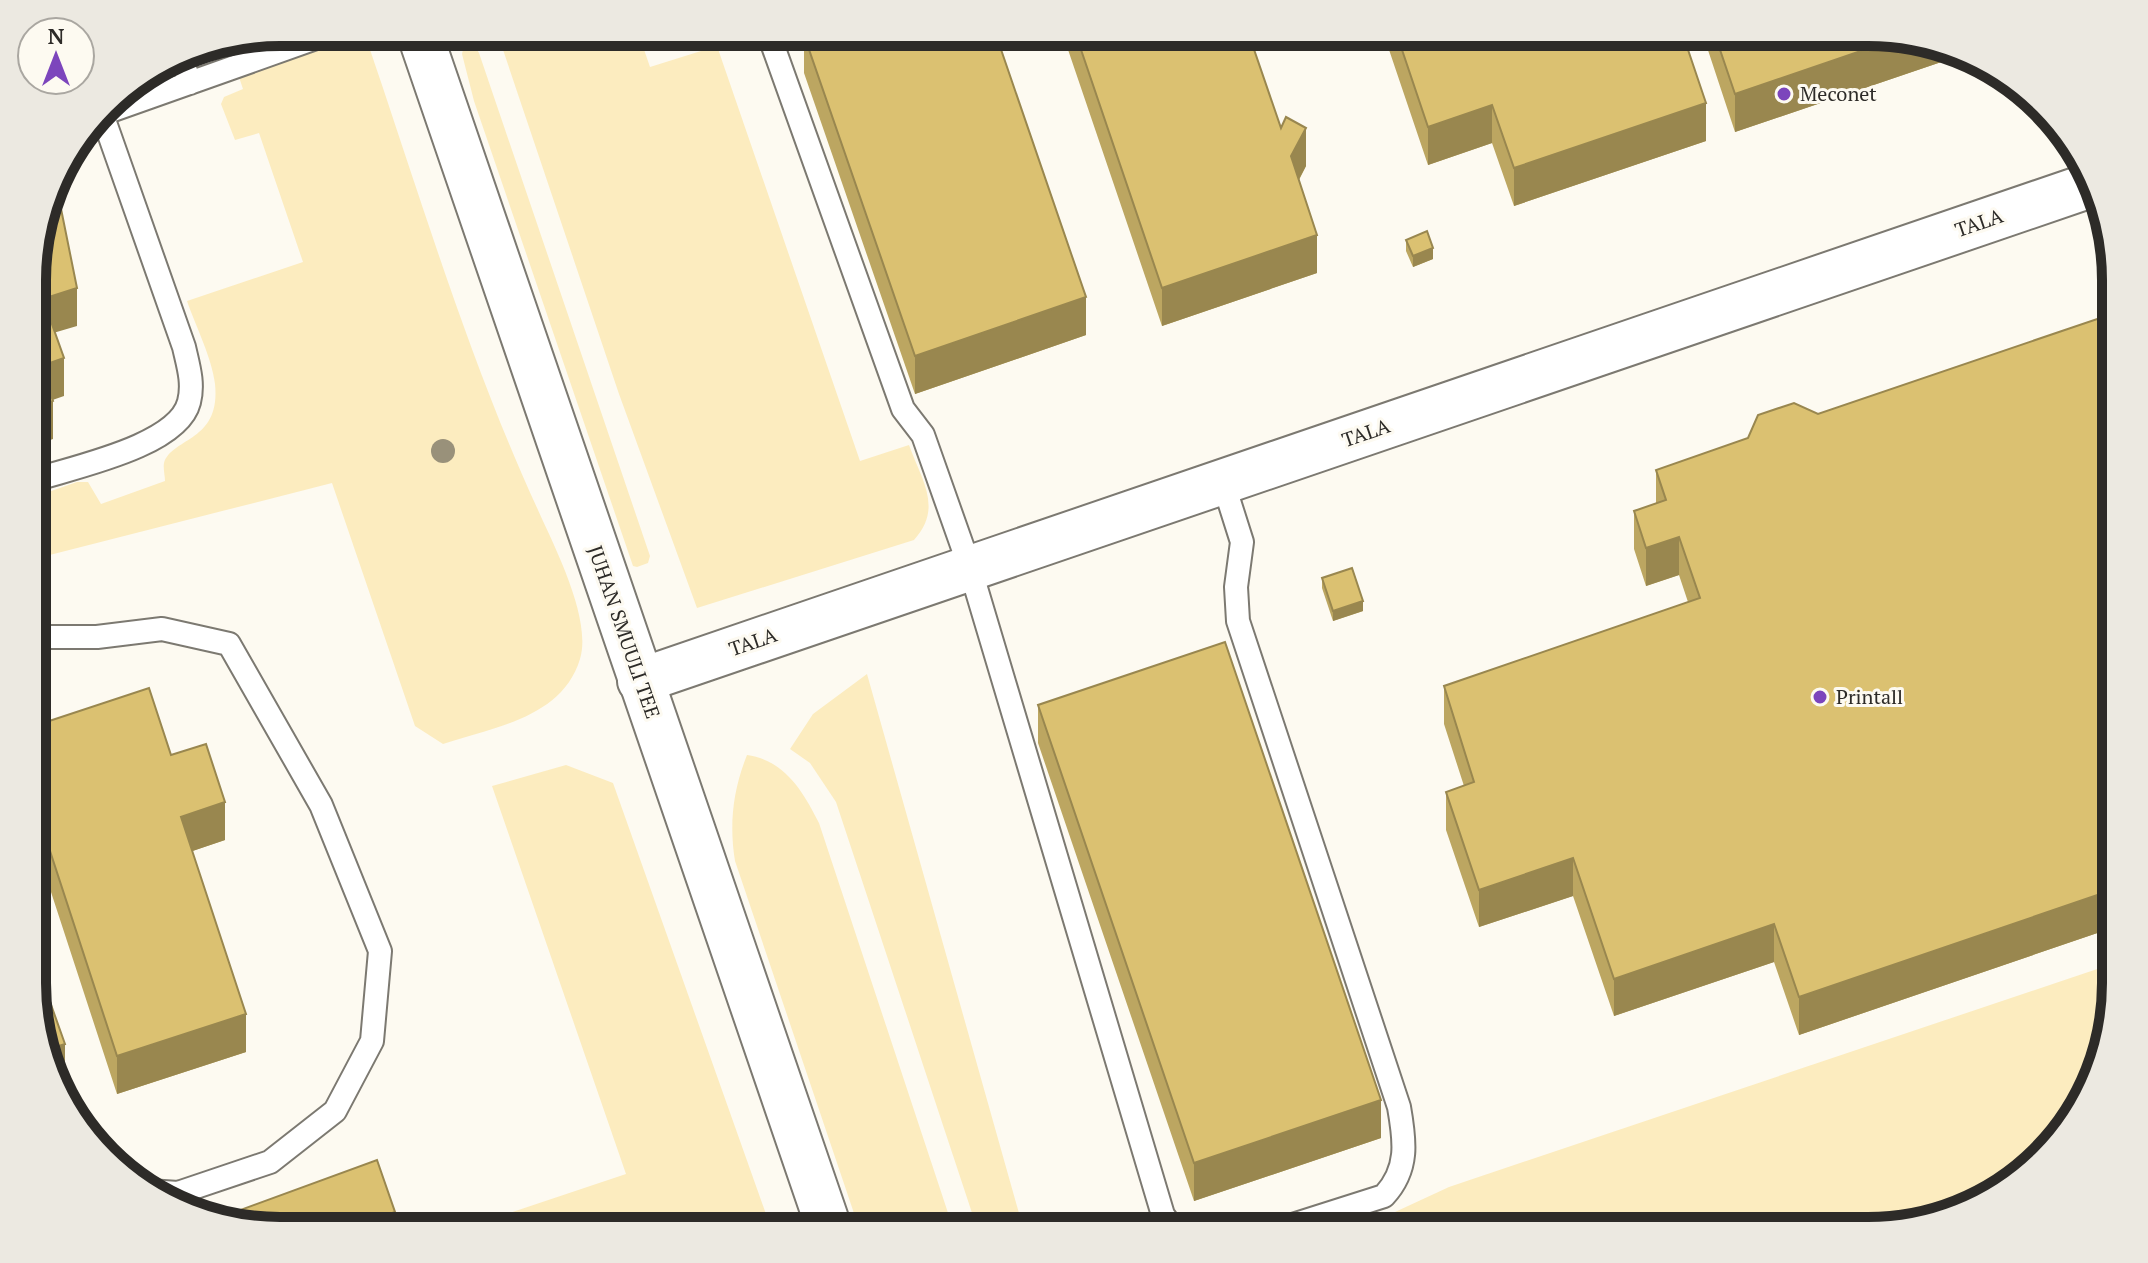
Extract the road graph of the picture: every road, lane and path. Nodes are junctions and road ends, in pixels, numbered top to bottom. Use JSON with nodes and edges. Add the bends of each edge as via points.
{"nodes":[{"id":1,"x":294,"y":46,"type":"edge"},
{"id":2,"x":424,"y":46,"type":"edge"},
{"id":3,"x":773,"y":46,"type":"edge"},
{"id":4,"x":184,"y":67,"type":"edge"},
{"id":5,"x":190,"y":83,"type":"junction"},
{"id":6,"x":124,"y":106,"type":"edge"},
{"id":7,"x":106,"y":125,"type":"edge"},
{"id":8,"x":2083,"y":188,"type":"edge"},
{"id":9,"x":46,"y":476,"type":"edge"},
{"id":10,"x":1223,"y":482,"type":"junction"},
{"id":11,"x":970,"y":568,"type":"junction"},
{"id":12,"x":46,"y":637,"type":"edge"},
{"id":13,"x":640,"y":681,"type":"junction"},
{"id":14,"x":178,"y":1193,"type":"edge"},
{"id":15,"x":1164,"y":1216,"type":"edge"},
{"id":16,"x":1320,"y":1216,"type":"edge"},
{"id":17,"x":825,"y":1217,"type":"edge"}],
"edges":[{"from":1,"to":5,"type":"lane"},
{"from":2,"to":13,"type":"street","name":"JUHAN SMUULI TEE"},
{"from":3,"to":11,"type":"lane","via":[[903,409],[923,435]]},
{"from":4,"to":5,"type":"lane"},
{"from":5,"to":6,"type":"lane"},
{"from":7,"to":9,"type":"lane","via":[[184,347],[191,378],[189,404],[177,424],[156,439]]},
{"from":8,"to":10,"type":"street","name":"TALA"},
{"from":10,"to":11,"type":"street","name":"TALA"},
{"from":10,"to":16,"type":"lane","via":[[1242,542],[1238,621],[1405,1137],[1397,1182],[1384,1196]]},
{"from":11,"to":13,"type":"street","name":"TALA"},
{"from":11,"to":15,"type":"lane"},
{"from":12,"to":14,"type":"lane","via":[[162,629],[229,644],[321,805],[380,951],[372,1041],[335,1111],[270,1162]]},
{"from":13,"to":17,"type":"street","name":"JUHAN SMUULI TEE"}]}
